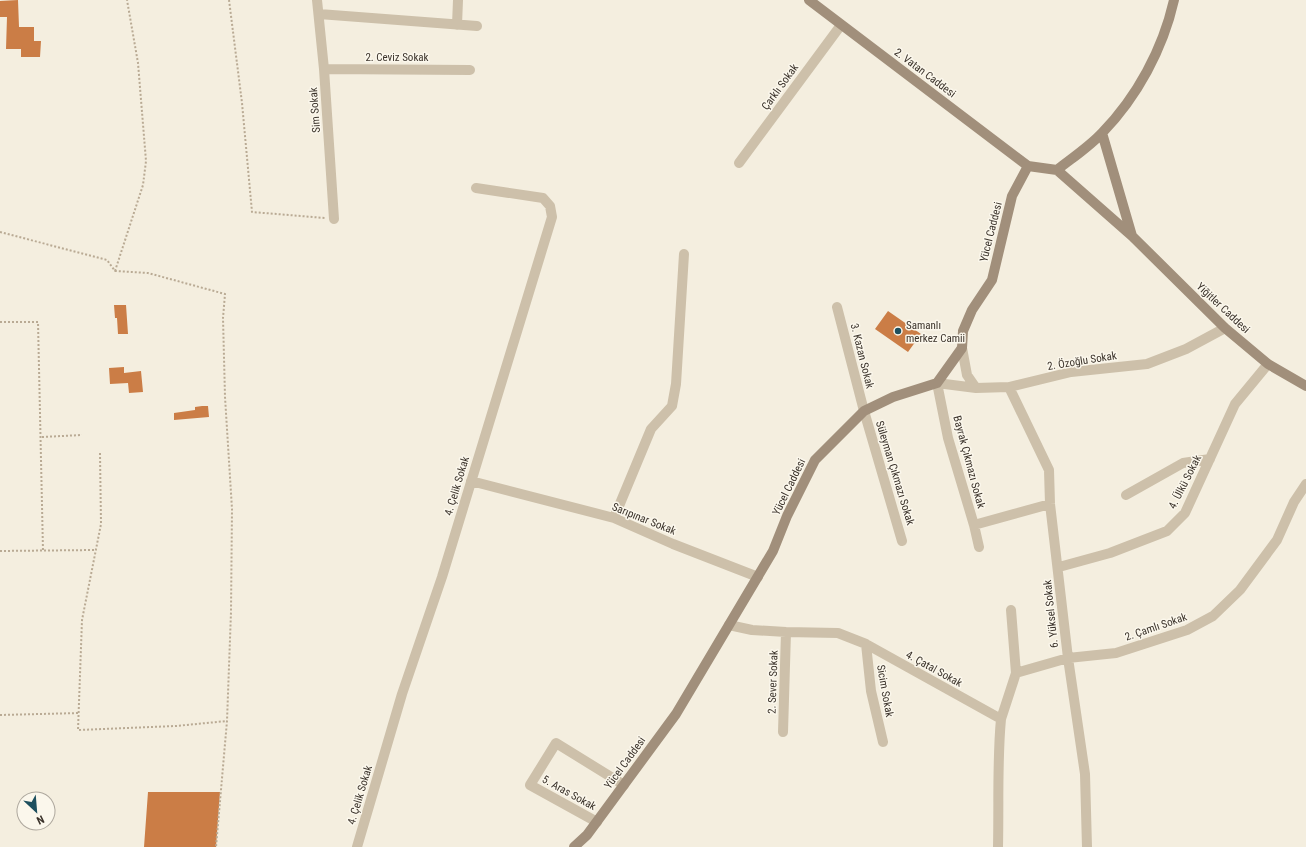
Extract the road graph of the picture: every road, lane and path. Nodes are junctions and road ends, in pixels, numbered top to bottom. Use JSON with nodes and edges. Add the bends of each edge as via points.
{"nodes":[{"id":1,"x":127,"y":0,"type":"edge"},
{"id":2,"x":229,"y":0,"type":"edge"},
{"id":3,"x":317,"y":0,"type":"edge"},
{"id":4,"x":458,"y":0,"type":"edge"},
{"id":5,"x":809,"y":0,"type":"edge"},
{"id":6,"x":1174,"y":0,"type":"edge"},
{"id":7,"x":319,"y":14,"type":"junction"},
{"id":8,"x":457,"y":25,"type":"junction"},
{"id":9,"x":841,"y":25,"type":"junction"},
{"id":10,"x":477,"y":26,"type":"dead end"},
{"id":11,"x":324,"y":69,"type":"junction"},
{"id":12,"x":470,"y":70,"type":"dead end"},
{"id":13,"x":1102,"y":134,"type":"junction"},
{"id":14,"x":739,"y":163,"type":"dead end"},
{"id":15,"x":1028,"y":166,"type":"junction"},
{"id":16,"x":1057,"y":170,"type":"junction"},
{"id":17,"x":476,"y":188,"type":"dead end"},
{"id":18,"x":334,"y":219,"type":"joint"},
{"id":19,"x":0,"y":232,"type":"edge"},
{"id":20,"x":1132,"y":236,"type":"junction"},
{"id":21,"x":684,"y":254,"type":"dead end"},
{"id":22,"x":115,"y":271,"type":"junction"},
{"id":23,"x":837,"y":307,"type":"dead end"},
{"id":24,"x":0,"y":322,"type":"edge"},
{"id":25,"x":1225,"y":328,"type":"junction"},
{"id":26,"x":962,"y":348,"type":"junction"},
{"id":27,"x":1268,"y":364,"type":"junction"},
{"id":28,"x":937,"y":383,"type":"junction"},
{"id":29,"x":1306,"y":386,"type":"edge"},
{"id":30,"x":1009,"y":387,"type":"junction"},
{"id":31,"x":976,"y":388,"type":"junction"},
{"id":32,"x":864,"y":411,"type":"junction"},
{"id":33,"x":82,"y":435,"type":"dead end"},
{"id":34,"x":42,"y":437,"type":"junction"},
{"id":35,"x":100,"y":453,"type":"dead end"},
{"id":36,"x":1210,"y":459,"type":"junction"},
{"id":37,"x":471,"y":481,"type":"junction"},
{"id":38,"x":1306,"y":484,"type":"edge"},
{"id":39,"x":1126,"y":494,"type":"dead end"},
{"id":40,"x":1050,"y":504,"type":"junction"},
{"id":41,"x":614,"y":518,"type":"junction"},
{"id":42,"x":974,"y":525,"type":"junction"},
{"id":43,"x":902,"y":541,"type":"dead end"},
{"id":44,"x":979,"y":547,"type":"dead end"},
{"id":45,"x":95,"y":550,"type":"junction"},
{"id":46,"x":0,"y":551,"type":"edge"},
{"id":47,"x":43,"y":552,"type":"junction"},
{"id":48,"x":1059,"y":566,"type":"junction"},
{"id":49,"x":758,"y":577,"type":"junction"},
{"id":50,"x":1011,"y":610,"type":"dead end"},
{"id":51,"x":729,"y":625,"type":"junction"},
{"id":52,"x":786,"y":632,"type":"junction"},
{"id":53,"x":866,"y":644,"type":"junction"},
{"id":54,"x":1068,"y":658,"type":"junction"},
{"id":55,"x":1016,"y":673,"type":"junction"},
{"id":56,"x":79,"y":713,"type":"junction"},
{"id":57,"x":0,"y":715,"type":"edge"},
{"id":58,"x":1001,"y":718,"type":"junction"},
{"id":59,"x":227,"y":721,"type":"junction"},
{"id":60,"x":783,"y":732,"type":"dead end"},
{"id":61,"x":883,"y":742,"type":"dead end"},
{"id":62,"x":624,"y":785,"type":"junction"},
{"id":63,"x":597,"y":822,"type":"junction"},
{"id":64,"x":216,"y":847,"type":"edge"},
{"id":65,"x":357,"y":847,"type":"edge"},
{"id":66,"x":574,"y":847,"type":"edge"},
{"id":67,"x":998,"y":847,"type":"edge"},
{"id":68,"x":1087,"y":847,"type":"edge"}],
"edges":[{"from":1,"to":22,"type":"path","via":[[138,63],[146,161],[143,185]]},
{"from":2,"to":18,"type":"path","via":[[252,212]]},
{"from":3,"to":7,"type":"street","name":"Sim Sokak"},
{"from":4,"to":8,"type":"street"},
{"from":5,"to":9,"type":"main road","name":"2. Vatan Caddesi"},
{"from":6,"to":13,"type":"main road","via":[[1157,53],[1135,92]]},
{"from":7,"to":8,"type":"street"},
{"from":7,"to":11,"type":"street","name":"Sim Sokak"},
{"from":8,"to":10,"type":"street"},
{"from":9,"to":14,"type":"street","name":"Çarklı Sokak"},
{"from":9,"to":15,"type":"main road","name":"2. Vatan Caddesi"},
{"from":11,"to":12,"type":"street","name":"2. Ceviz Sokak"},
{"from":11,"to":18,"type":"street","name":"Sim Sokak"},
{"from":13,"to":16,"type":"main road"},
{"from":13,"to":20,"type":"main road","name":"Yiğitler Caddesi"},
{"from":15,"to":16,"type":"main road"},
{"from":15,"to":26,"type":"main road","name":"Yücel Caddesi","via":[[1012,196],[992,280],[972,310],[963,331]]},
{"from":16,"to":20,"type":"main road","name":"Yiğitler Caddesi"},
{"from":17,"to":37,"type":"street","name":"4. Çelik Sokak","via":[[543,198],[550,206],[552,217]]},
{"from":19,"to":22,"type":"path","via":[[107,260]]},
{"from":20,"to":25,"type":"main road","name":"Yiğitler Caddesi"},
{"from":21,"to":41,"type":"street","via":[[676,384],[672,406],[651,429]]},
{"from":22,"to":59,"type":"path","via":[[148,273],[225,294],[225,397],[232,509],[232,612]]},
{"from":23,"to":32,"type":"street","name":"3. Kazan Sokak"},
{"from":24,"to":34,"type":"path","via":[[38,322]]},
{"from":25,"to":27,"type":"main road","name":"Yiğitler Caddesi"},
{"from":25,"to":30,"type":"street","name":"2. Özoğlu Sokak","via":[[1186,349],[1147,364],[1071,372]]},
{"from":26,"to":28,"type":"main road","name":"Yücel Caddesi"},
{"from":26,"to":31,"type":"street","via":[[967,374]]},
{"from":27,"to":29,"type":"main road","name":"Yiğitler Caddesi"},
{"from":27,"to":36,"type":"street","name":"4. Ülkü Sokak","via":[[1235,404]]},
{"from":28,"to":31,"type":"street","name":"2. Özoğlu Sokak"},
{"from":28,"to":32,"type":"main road","name":"Yücel Caddesi","via":[[893,397]]},
{"from":28,"to":42,"type":"street","name":"Bayrak Çıkmazı Sokak","via":[[948,438]]},
{"from":30,"to":31,"type":"street","name":"2. Özoğlu Sokak"},
{"from":30,"to":40,"type":"street","name":"6. Yüksel Sokak","via":[[1048,470]]},
{"from":32,"to":43,"type":"street","name":"Süleyman Çıkmazı Sokak"},
{"from":32,"to":49,"type":"main road","name":"Yücel Caddesi","via":[[815,460],[787,516],[773,552]]},
{"from":33,"to":34,"type":"path"},
{"from":34,"to":47,"type":"path"},
{"from":35,"to":45,"type":"path","via":[[102,524]]},
{"from":36,"to":39,"type":"street","via":[[1183,463]]},
{"from":36,"to":48,"type":"street","name":"4. Ülkü Sokak","via":[[1185,513],[1167,531],[1110,553]]},
{"from":37,"to":41,"type":"street","name":"Sarıpınar Sokak"},
{"from":37,"to":65,"type":"street","name":"4. Çelik Sokak","via":[[402,694]]},
{"from":38,"to":54,"type":"street","name":"2. Çamlı Sokak","via":[[1294,502],[1277,540],[1240,590],[1213,616],[1187,630],[1116,653]]},
{"from":40,"to":42,"type":"street"},
{"from":40,"to":48,"type":"street","name":"6. Yüksel Sokak"},
{"from":41,"to":49,"type":"street","name":"Sarıpınar Sokak"},
{"from":42,"to":44,"type":"street","name":"Bayrak Çıkmazı Sokak"},
{"from":45,"to":47,"type":"path"},
{"from":45,"to":56,"type":"path","via":[[82,620]]},
{"from":46,"to":47,"type":"path"},
{"from":48,"to":54,"type":"street","name":"6. Yüksel Sokak"},
{"from":49,"to":51,"type":"main road","name":"Yücel Caddesi"},
{"from":50,"to":55,"type":"street"},
{"from":51,"to":52,"type":"street","name":"4. Çatal Sokak","via":[[752,630]]},
{"from":51,"to":62,"type":"main road","name":"Yücel Caddesi","via":[[676,714]]},
{"from":52,"to":53,"type":"street","name":"4. Çatal Sokak","via":[[838,633]]},
{"from":52,"to":60,"type":"street","name":"2. Sever Sokak"},
{"from":53,"to":58,"type":"street","name":"4. Çatal Sokak"},
{"from":53,"to":61,"type":"street","name":"Sicim Sokak","via":[[871,691]]},
{"from":54,"to":55,"type":"street","name":"2. Çamlı Sokak"},
{"from":54,"to":68,"type":"street","name":"6. Yüksel Sokak","via":[[1085,774]]},
{"from":55,"to":58,"type":"street"},
{"from":56,"to":57,"type":"path"},
{"from":56,"to":59,"type":"path","via":[[78,730]]},
{"from":58,"to":67,"type":"street","via":[[998,753]]},
{"from":59,"to":64,"type":"path"},
{"from":62,"to":63,"type":"main road","name":"Yücel Caddesi"},
{"from":62,"to":63,"type":"street","name":"5. Aras Sokak","via":[[556,743],[530,785]]},
{"from":63,"to":66,"type":"main road","name":"Yücel Caddesi"}]}
